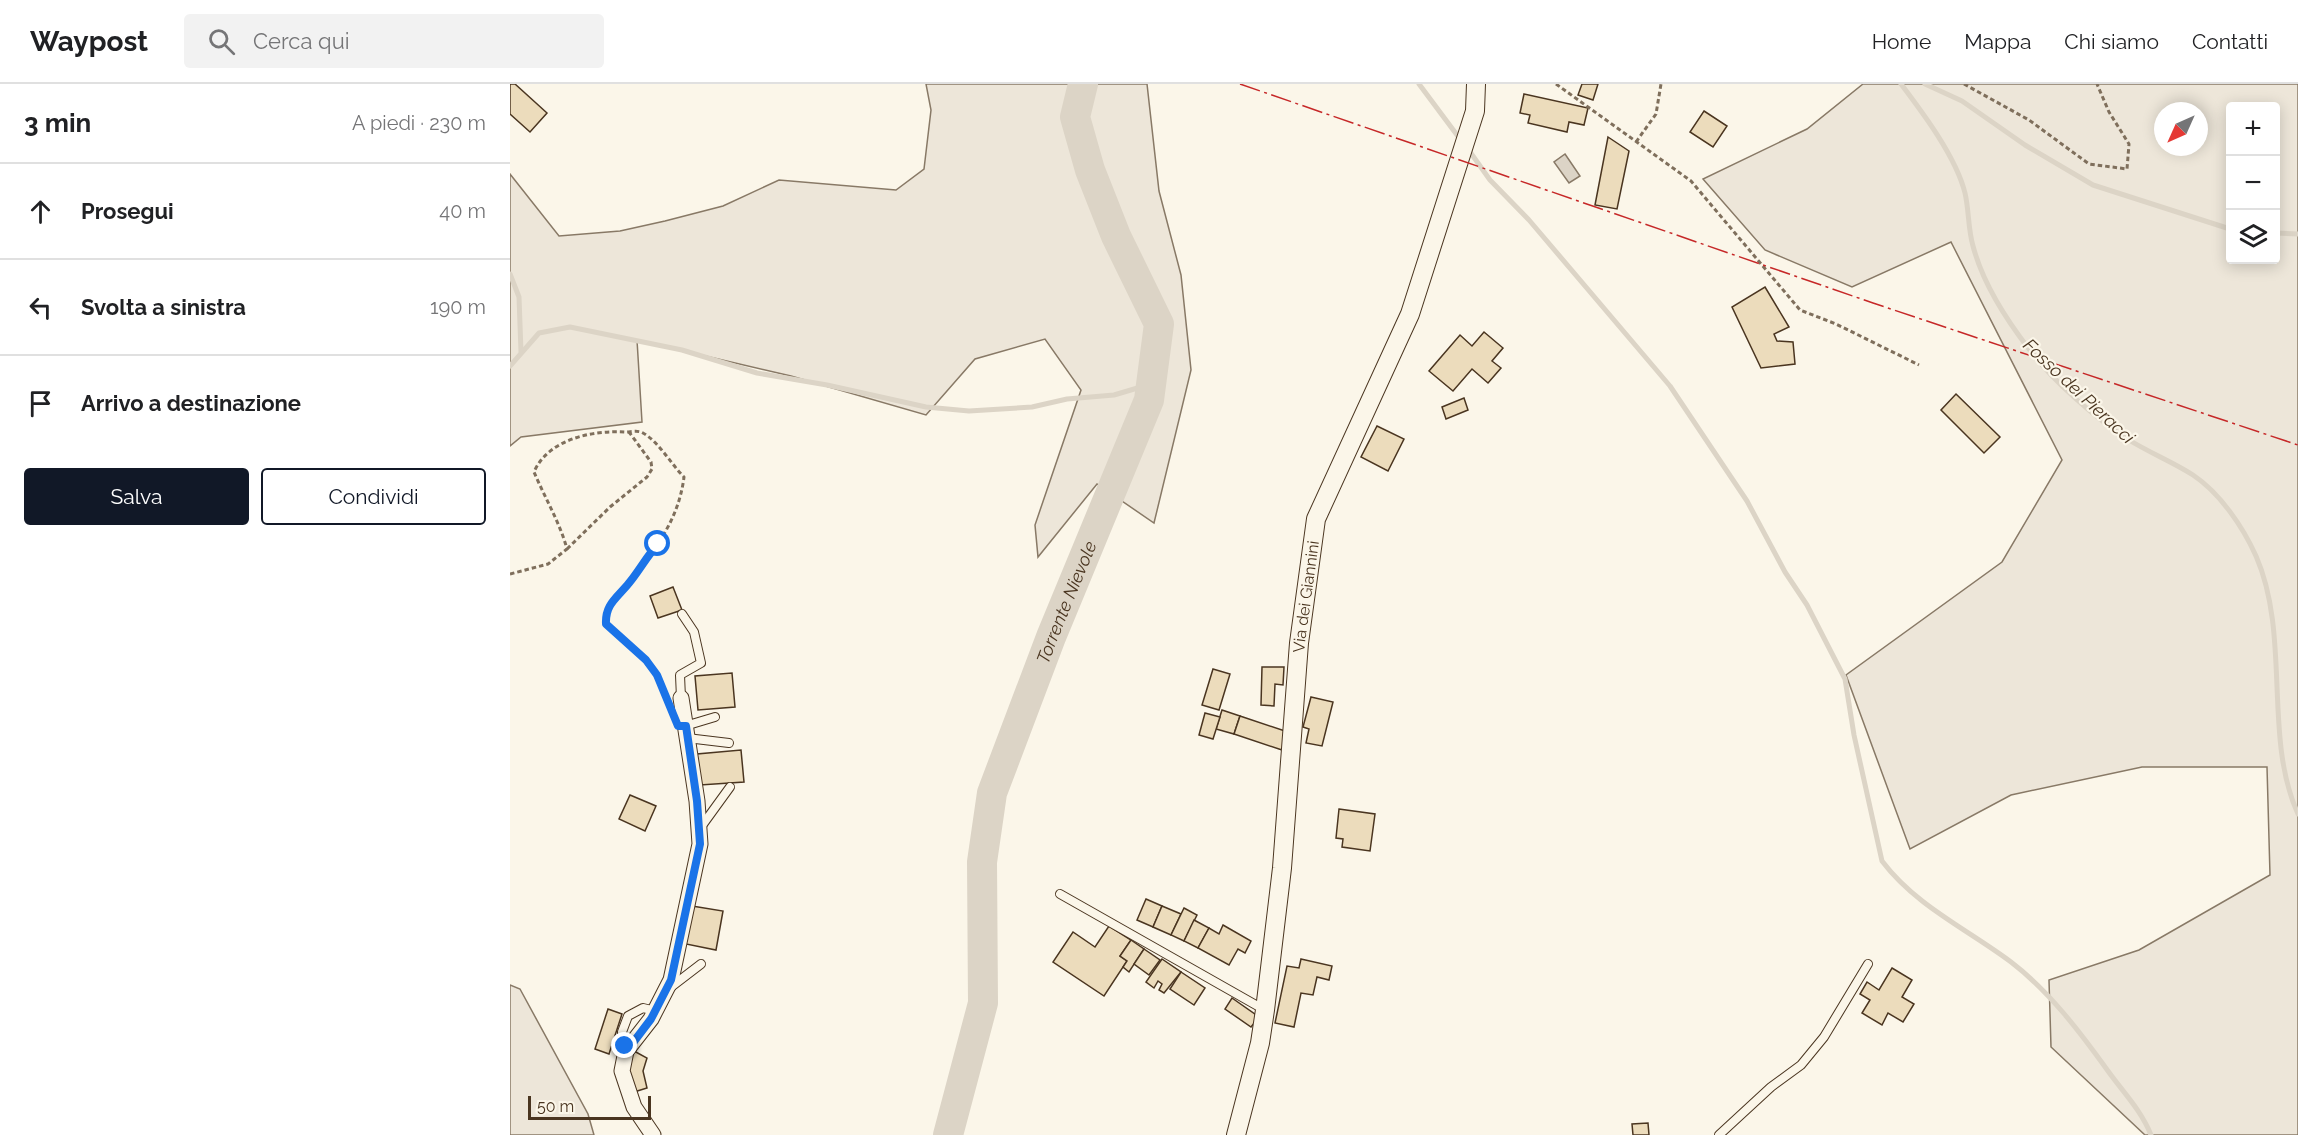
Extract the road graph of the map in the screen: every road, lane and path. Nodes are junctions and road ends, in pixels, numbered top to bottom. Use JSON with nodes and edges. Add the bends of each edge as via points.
{"nodes":[{"id":1,"x":1476,"y":84,"type":"edge"},
{"id":2,"x":1556,"y":84,"type":"edge"},
{"id":3,"x":1662,"y":84,"type":"edge"},
{"id":4,"x":1964,"y":84,"type":"edge"},
{"id":5,"x":2097,"y":84,"type":"edge"},
{"id":6,"x":1636,"y":142,"type":"junction"},
{"id":7,"x":1919,"y":365,"type":"dead end"},
{"id":8,"x":629,"y":432,"type":"junction"},
{"id":9,"x":567,"y":549,"type":"junction"},
{"id":10,"x":510,"y":574,"type":"edge"},
{"id":11,"x":682,"y":614,"type":"dead end"},
{"id":12,"x":674,"y":699,"type":"junction"},
{"id":13,"x":715,"y":717,"type":"dead end"},
{"id":14,"x":686,"y":732,"type":"junction"},
{"id":15,"x":729,"y":743,"type":"dead end"},
{"id":16,"x":730,"y":787,"type":"dead end"},
{"id":17,"x":700,"y":828,"type":"junction"},
{"id":18,"x":1060,"y":894,"type":"dead end"},
{"id":19,"x":700,"y":964,"type":"dead end"},
{"id":20,"x":1868,"y":964,"type":"dead end"},
{"id":21,"x":665,"y":991,"type":"junction"},
{"id":22,"x":1265,"y":1010,"type":"junction"},
{"id":23,"x":652,"y":1135,"type":"edge"},
{"id":24,"x":1236,"y":1135,"type":"edge"},
{"id":25,"x":1719,"y":1135,"type":"edge"}],
"edges":[{"from":1,"to":22,"type":"street","name":"Via dei Giannini","via":[[1475,111],[1410,314],[1316,519],[1299,643],[1282,868]]},
{"from":2,"to":6,"type":"path"},
{"from":3,"to":6,"type":"path","via":[[1656,114]]},
{"from":4,"to":5,"type":"path","via":[[2029,120],[2089,164],[2127,169],[2128,144]]},
{"from":6,"to":7,"type":"path","via":[[1691,181],[1800,310]]},
{"from":8,"to":9,"type":"path","via":[[652,469]]},
{"from":8,"to":9,"type":"path","via":[[581,435],[539,461],[534,472],[550,512],[563,532]]},
{"from":8,"to":12,"type":"path","via":[[640,431],[655,442],[684,477],[682,495],[658,544],[613,599],[605,613],[606,624],[646,660]]},
{"from":9,"to":10,"type":"path","via":[[548,564]]},
{"from":11,"to":12,"type":"lane","via":[[694,632],[701,663],[680,675]]},
{"from":12,"to":14,"type":"street"},
{"from":13,"to":14,"type":"lane"},
{"from":14,"to":15,"type":"lane"},
{"from":14,"to":17,"type":"street"},
{"from":16,"to":17,"type":"lane"},
{"from":17,"to":21,"type":"street","via":[[682,938]]},
{"from":18,"to":22,"type":"lane"},
{"from":19,"to":21,"type":"lane"},
{"from":20,"to":25,"type":"lane","via":[[1824,1037],[1801,1065]]},
{"from":21,"to":23,"type":"street","via":[[623,1058],[624,1080],[634,1107]]},
{"from":22,"to":24,"type":"street","name":"Via dei Giannini"}]}
